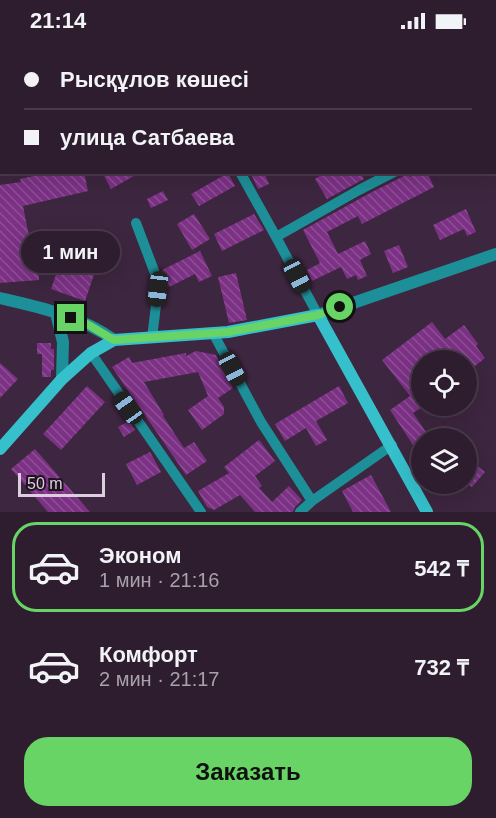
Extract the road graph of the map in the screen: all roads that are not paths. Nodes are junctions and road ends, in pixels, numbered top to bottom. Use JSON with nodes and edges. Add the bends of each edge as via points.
{"nodes":[{"id":1,"x":241,"y":174,"type":"edge"},
{"id":2,"x":390,"y":174,"type":"edge"},
{"id":3,"x":136,"y":223,"type":"dead end"},
{"id":4,"x":276,"y":237,"type":"junction"},
{"id":5,"x":496,"y":254,"type":"edge"},
{"id":6,"x":0,"y":298,"type":"edge"},
{"id":7,"x":56,"y":313,"type":"junction"},
{"id":8,"x":318,"y":315,"type":"junction"},
{"id":9,"x":213,"y":333,"type":"junction"},
{"id":10,"x":152,"y":338,"type":"junction"},
{"id":11,"x":114,"y":340,"type":"junction"},
{"id":12,"x":91,"y":353,"type":"junction"},
{"id":13,"x":62,"y":379,"type":"junction"},
{"id":14,"x":392,"y":445,"type":"junction"},
{"id":15,"x":0,"y":449,"type":"edge"},
{"id":16,"x":312,"y":501,"type":"junction"},
{"id":17,"x":201,"y":512,"type":"edge"},
{"id":18,"x":300,"y":512,"type":"edge"},
{"id":19,"x":427,"y":512,"type":"edge"}],
"edges":[{"from":1,"to":4,"type":"street"},
{"from":2,"to":4,"type":"street"},
{"from":3,"to":10,"type":"street","via":[[158,289]]},
{"from":4,"to":8,"type":"street"},
{"from":5,"to":8,"type":"street"},
{"from":6,"to":7,"type":"street"},
{"from":7,"to":11,"type":"street","via":[[87,324]]},
{"from":7,"to":13,"type":"street","via":[[63,342]]},
{"from":8,"to":9,"type":"main road"},
{"from":8,"to":14,"type":"main road"},
{"from":9,"to":10,"type":"main road"},
{"from":9,"to":16,"type":"street","via":[[261,422]]},
{"from":10,"to":11,"type":"main road"},
{"from":11,"to":12,"type":"main road"},
{"from":12,"to":13,"type":"main road"},
{"from":12,"to":17,"type":"street"},
{"from":13,"to":15,"type":"main road"},
{"from":14,"to":16,"type":"street"},
{"from":14,"to":19,"type":"main road"},
{"from":16,"to":18,"type":"street"}]}
